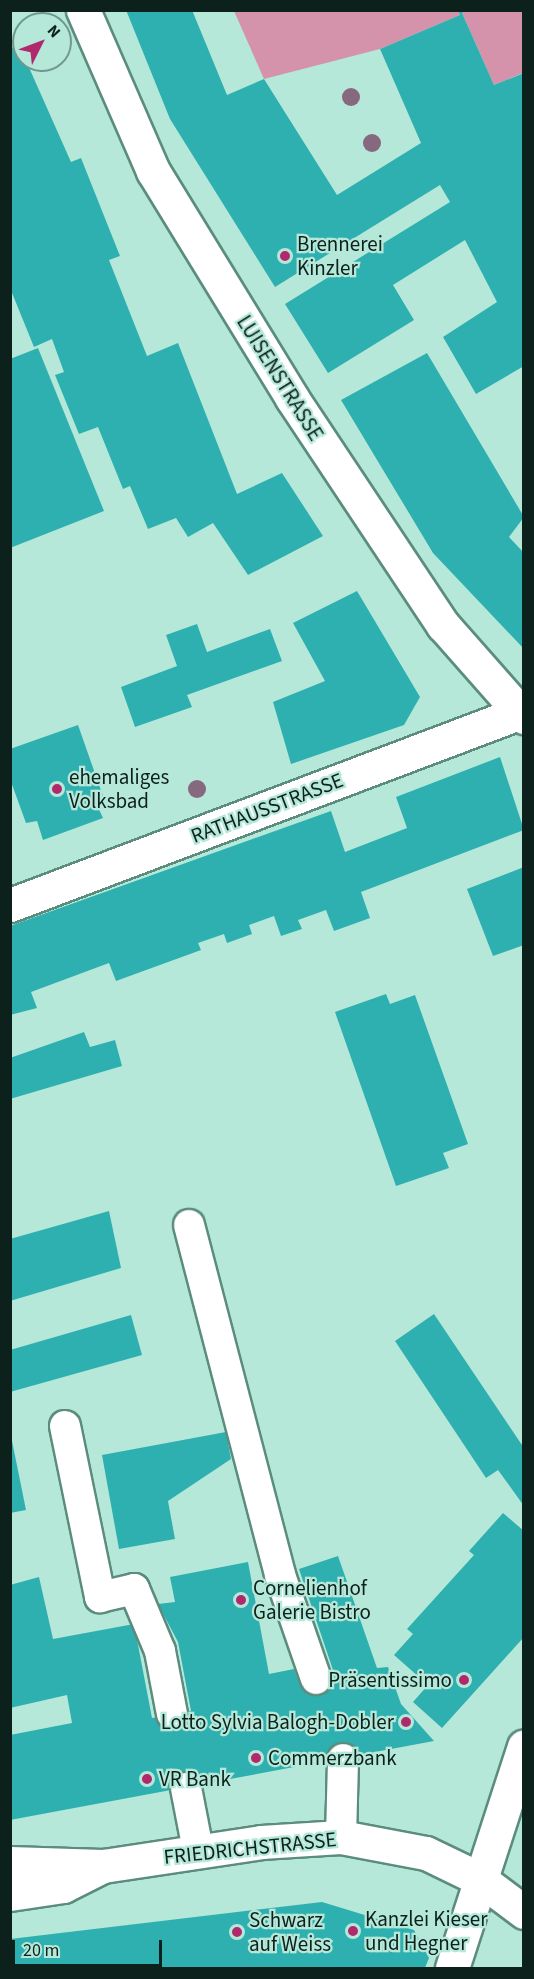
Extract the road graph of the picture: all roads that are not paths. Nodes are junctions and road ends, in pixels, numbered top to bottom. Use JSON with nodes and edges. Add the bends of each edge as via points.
{"nodes":[{"id":1,"x":83,"y":10,"type":"edge"},
{"id":2,"x":522,"y":714,"type":"edge"},
{"id":3,"x":10,"y":906,"type":"edge"},
{"id":4,"x":189,"y":1225,"type":"dead end"},
{"id":5,"x":65,"y":1426,"type":"dead end"},
{"id":6,"x":316,"y":1679,"type":"dead end"},
{"id":7,"x":172,"y":1714,"type":"dead end"},
{"id":8,"x":524,"y":1746,"type":"edge"},
{"id":9,"x":343,"y":1759,"type":"dead end"},
{"id":10,"x":186,"y":1788,"type":"dead end"},
{"id":11,"x":341,"y":1837,"type":"junction"},
{"id":12,"x":198,"y":1850,"type":"junction"},
{"id":13,"x":10,"y":1863,"type":"edge"},
{"id":14,"x":103,"y":1866,"type":"junction"},
{"id":15,"x":480,"y":1879,"type":"junction"},
{"id":16,"x":10,"y":1894,"type":"edge"},
{"id":17,"x":524,"y":1912,"type":"edge"},
{"id":18,"x":452,"y":1968,"type":"edge"}],
"edges":[{"from":1,"to":2,"type":"street","name":"LUISENSTRASSE","via":[[153,171],[292,398],[443,626]]},
{"from":2,"to":3,"type":"street","name":"RATHAUSSTRASSE"},
{"from":4,"to":6,"type":"lane","via":[[280,1575]]},
{"from":5,"to":7,"type":"lane","via":[[100,1597],[134,1589],[160,1651]]},
{"from":8,"to":15,"type":"street"},
{"from":9,"to":11,"type":"lane"},
{"from":10,"to":12,"type":"lane"},
{"from":11,"to":12,"type":"street","name":"FRIEDRICHSTRASSE"},
{"from":11,"to":15,"type":"street","name":"FRIEDRICHSTRASSE","via":[[426,1852]]},
{"from":12,"to":14,"type":"street","name":"FRIEDRICHSTRASSE"},
{"from":13,"to":14,"type":"street","name":"FRIEDRICHSTRASSE"},
{"from":14,"to":16,"type":"street","name":"FRIEDRICHSTRASSE","via":[[63,1886]]},
{"from":15,"to":17,"type":"street","name":"FRIEDRICHSTRASSE"},
{"from":15,"to":18,"type":"street"}]}
